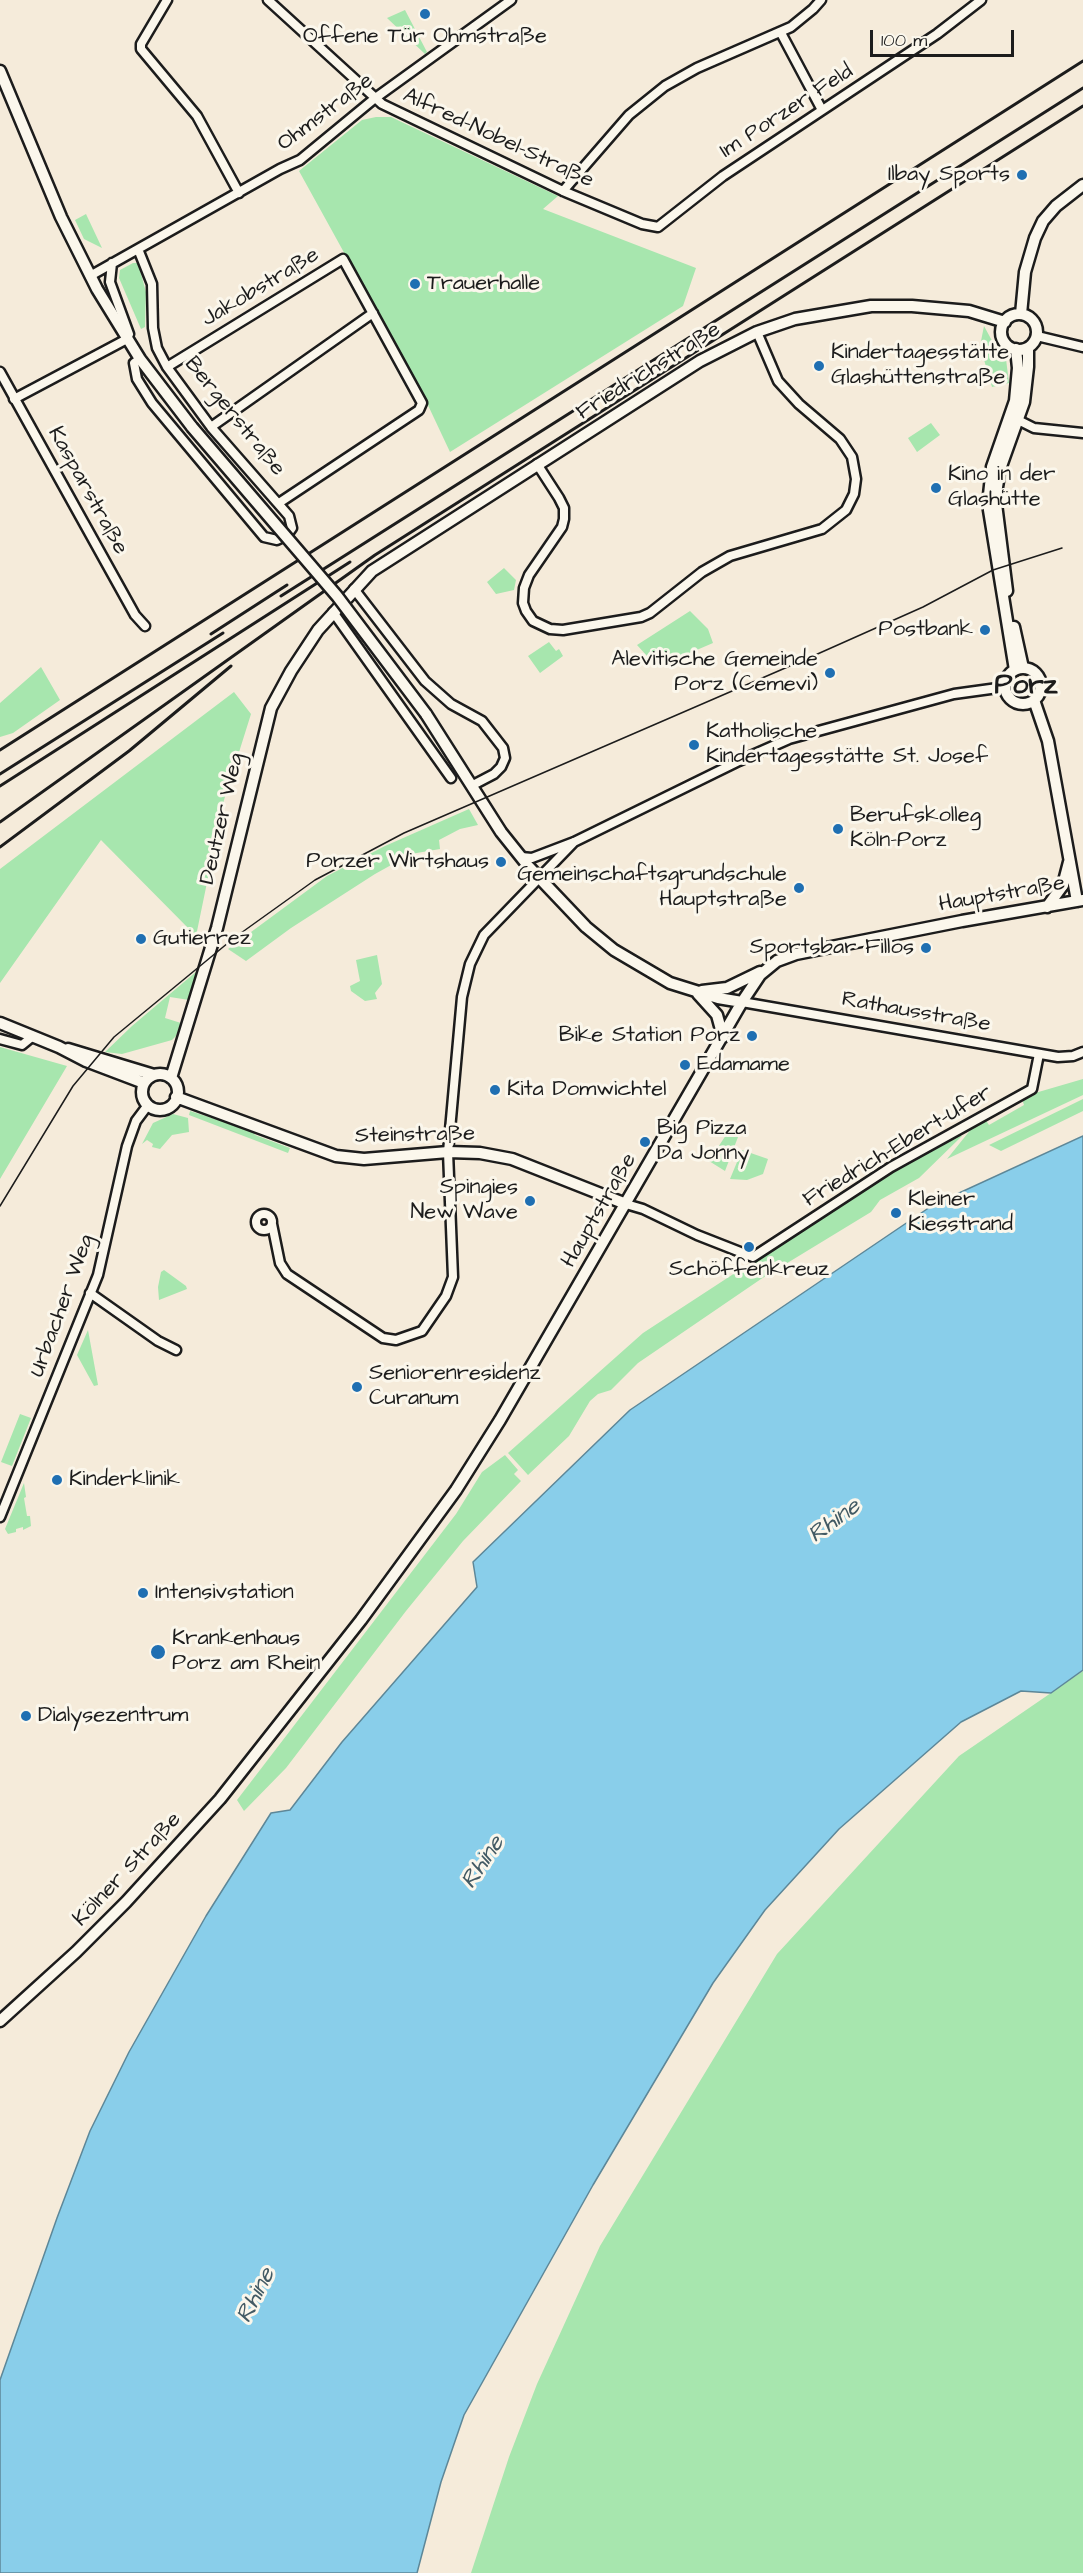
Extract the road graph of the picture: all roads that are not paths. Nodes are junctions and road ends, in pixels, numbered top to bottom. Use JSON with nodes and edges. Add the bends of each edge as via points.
{"nodes":[{"id":1,"x":167,"y":0,"type":"edge"},
{"id":2,"x":268,"y":0,"type":"edge"},
{"id":3,"x":511,"y":0,"type":"edge"},
{"id":4,"x":821,"y":0,"type":"edge"},
{"id":5,"x":981,"y":0,"type":"edge"},
{"id":6,"x":781,"y":33,"type":"junction"},
{"id":7,"x":0,"y":71,"type":"edge"},
{"id":8,"x":374,"y":99,"type":"junction"},
{"id":9,"x":822,"y":110,"type":"junction"},
{"id":10,"x":1083,"y":185,"type":"edge"},
{"id":11,"x":563,"y":191,"type":"junction"},
{"id":12,"x":239,"y":193,"type":"junction"},
{"id":13,"x":674,"y":216,"type":"joint"},
{"id":14,"x":138,"y":249,"type":"junction"},
{"id":15,"x":112,"y":263,"type":"junction"},
{"id":16,"x":90,"y":276,"type":"junction"},
{"id":17,"x":373,"y":313,"type":"junction"},
{"id":18,"x":1021,"y":314,"type":"junction"},
{"id":19,"x":1005,"y":322,"type":"junction"},
{"id":20,"x":757,"y":332,"type":"junction"},
{"id":21,"x":1037,"y":336,"type":"junction"},
{"id":22,"x":127,"y":339,"type":"junction"},
{"id":23,"x":1083,"y":347,"type":"edge"},
{"id":24,"x":1028,"y":348,"type":"junction"},
{"id":25,"x":1016,"y":349,"type":"junction"},
{"id":26,"x":140,"y":359,"type":"junction"},
{"id":27,"x":167,"y":367,"type":"junction"},
{"id":28,"x":0,"y":372,"type":"edge"},
{"id":29,"x":15,"y":399,"type":"junction"},
{"id":30,"x":1018,"y":420,"type":"junction"},
{"id":31,"x":211,"y":427,"type":"junction"},
{"id":32,"x":1083,"y":433,"type":"edge"},
{"id":33,"x":537,"y":464,"type":"junction"},
{"id":34,"x":279,"y":503,"type":"junction"},
{"id":35,"x":354,"y":589,"type":"junction"},
{"id":36,"x":333,"y":612,"type":"junction"},
{"id":37,"x":145,"y":626,"type":"dead end"},
{"id":38,"x":1019,"y":669,"type":"junction"},
{"id":39,"x":1005,"y":687,"type":"junction"},
{"id":40,"x":1034,"y":700,"type":"junction"},
{"id":41,"x":451,"y":778,"type":"dead end"},
{"id":42,"x":473,"y":785,"type":"junction"},
{"id":43,"x":574,"y":842,"type":"junction"},
{"id":44,"x":521,"y":857,"type":"junction"},
{"id":45,"x":1070,"y":859,"type":"junction"},
{"id":46,"x":1074,"y":876,"type":"junction"},
{"id":47,"x":539,"y":878,"type":"junction"},
{"id":48,"x":1083,"y":886,"type":"edge"},
{"id":49,"x":1080,"y":901,"type":"edge"},
{"id":50,"x":1047,"y":907,"type":"junction"},
{"id":51,"x":768,"y":967,"type":"junction"},
{"id":52,"x":695,"y":992,"type":"junction"},
{"id":53,"x":742,"y":1002,"type":"junction"},
{"id":54,"x":0,"y":1023,"type":"edge"},
{"id":55,"x":33,"y":1036,"type":"junction"},
{"id":56,"x":723,"y":1037,"type":"junction"},
{"id":57,"x":0,"y":1039,"type":"edge"},
{"id":58,"x":59,"y":1047,"type":"junction"},
{"id":59,"x":1083,"y":1052,"type":"edge"},
{"id":60,"x":1039,"y":1054,"type":"junction"},
{"id":61,"x":154,"y":1075,"type":"junction"},
{"id":62,"x":171,"y":1078,"type":"junction"},
{"id":63,"x":144,"y":1083,"type":"junction"},
{"id":64,"x":176,"y":1097,"type":"junction"},
{"id":65,"x":148,"y":1105,"type":"junction"},
{"id":66,"x":448,"y":1152,"type":"junction"},
{"id":67,"x":626,"y":1204,"type":"junction"},
{"id":68,"x":272,"y":1224,"type":"dead end"},
{"id":69,"x":753,"y":1257,"type":"joint"},
{"id":70,"x":90,"y":1293,"type":"junction"},
{"id":71,"x":176,"y":1350,"type":"dead end"},
{"id":72,"x":0,"y":1517,"type":"edge"},
{"id":73,"x":272,"y":1733,"type":"joint"},
{"id":74,"x":0,"y":2021,"type":"edge"}],
"edges":[{"from":1,"to":12,"type":"street","via":[[141,49],[197,116]]},
{"from":2,"to":8,"type":"street","name":"Alfred-Nobel-Straße"},
{"from":3,"to":8,"type":"street","name":"Ohmstraße"},
{"from":4,"to":6,"type":"street"},
{"from":5,"to":9,"type":"street","name":"Im Porzer Feld"},
{"from":6,"to":9,"type":"street"},
{"from":6,"to":11,"type":"street","via":[[697,68],[666,86],[629,115]]},
{"from":7,"to":16,"type":"street","name":"Bergerstraße"},
{"from":8,"to":11,"type":"street","name":"Alfred-Nobel-Straße"},
{"from":8,"to":12,"type":"street","name":"Ohmstraße","via":[[300,160]]},
{"from":9,"to":13,"type":"street","name":"Im Porzer Feld","via":[[723,176]]},
{"from":10,"to":18,"type":"street","via":[[1056,206],[1039,229],[1025,272]]},
{"from":11,"to":13,"type":"street","name":"Alfred-Nobel-Straße","via":[[642,224],[658,227]]},
{"from":12,"to":14,"type":"street","name":"Ohmstraße"},
{"from":14,"to":15,"type":"street","name":"Ohmstraße"},
{"from":14,"to":27,"type":"street","name":"Bergerstraße","via":[[152,284],[153,328]]},
{"from":15,"to":16,"type":"street","name":"Ohmstraße"},
{"from":15,"to":26,"type":"street","name":"Bergerstraße","via":[[110,282]]},
{"from":16,"to":22,"type":"street","name":"Bergerstraße"},
{"from":17,"to":27,"type":"street","name":"Jakobstraße","via":[[343,259]]},
{"from":17,"to":31,"type":"street"},
{"from":17,"to":34,"type":"street","via":[[422,403],[418,410]]},
{"from":18,"to":19,"type":"street"},
{"from":18,"to":21,"type":"street","via":[[1035,323]]},
{"from":19,"to":20,"type":"street","name":"Friedrichstraße","via":[[960,310],[871,306],[795,319]]},
{"from":19,"to":25,"type":"street","via":[[1003,339]]},
{"from":20,"to":33,"type":"street","name":"Friedrichstraße","via":[[700,361]]},
{"from":20,"to":33,"type":"street","via":[[778,381],[840,439],[852,457],[854,494],[846,510],[822,528],[730,556],[641,617],[550,629],[533,621],[523,603],[529,575],[564,519],[564,508]]},
{"from":21,"to":23,"type":"street"},
{"from":21,"to":24,"type":"street"},
{"from":22,"to":26,"type":"street","name":"Bergerstraße"},
{"from":22,"to":29,"type":"street"},
{"from":24,"to":25,"type":"street"},
{"from":24,"to":30,"type":"street","via":[[1026,387]]},
{"from":25,"to":38,"type":"street","via":[[1015,401],[992,467],[988,504]]},
{"from":26,"to":34,"type":"street","name":"Bergerstraße","via":[[134,363],[137,379],[152,403],[264,537],[271,540],[282,538],[292,528]]},
{"from":26,"to":42,"type":"street","name":"Bergerstraße","bridge":true,"via":[[192,427],[337,596],[426,714]]},
{"from":27,"to":31,"type":"street","name":"Bergerstraße"},
{"from":28,"to":29,"type":"street","name":"Kasparstraße"},
{"from":29,"to":37,"type":"street","name":"Kasparstraße","via":[[135,615]]},
{"from":30,"to":32,"type":"street","via":[[1034,428]]},
{"from":30,"to":38,"type":"street","via":[[1000,469],[996,504]]},
{"from":31,"to":34,"type":"street","name":"Bergerstraße"},
{"from":33,"to":35,"type":"street","name":"Friedrichstraße","via":[[381,566]]},
{"from":35,"to":36,"type":"street","name":"Deutzer Weg"},
{"from":35,"to":42,"type":"street","via":[[425,681],[439,695],[482,721],[503,748],[502,765]]},
{"from":36,"to":41,"type":"street"},
{"from":36,"to":62,"type":"street","name":"Deutzer Weg","via":[[303,652],[272,708],[217,928]]},
{"from":38,"to":39,"type":"street","via":[[1006,680]]},
{"from":38,"to":40,"type":"street","via":[[1035,672],[1041,682]]},
{"from":39,"to":40,"type":"street","via":[[1015,703],[1028,704]]},
{"from":39,"to":43,"type":"street","via":[[954,694],[789,739]]},
{"from":40,"to":45,"type":"street","via":[[1048,741]]},
{"from":42,"to":44,"type":"street","name":"Bergerstraße"},
{"from":43,"to":44,"type":"street","via":[[532,858]]},
{"from":43,"to":47,"type":"street"},
{"from":44,"to":47,"type":"street","name":"Bergerstraße"},
{"from":45,"to":46,"type":"street"},
{"from":45,"to":50,"type":"street","via":[[1063,885]]},
{"from":46,"to":48,"type":"street"},
{"from":46,"to":49,"type":"street"},
{"from":47,"to":52,"type":"street","name":"Bergerstraße","via":[[614,950],[670,983]]},
{"from":47,"to":66,"type":"street","via":[[484,935],[470,964],[462,997]]},
{"from":49,"to":50,"type":"street","name":"Hauptstraße"},
{"from":50,"to":51,"type":"street","name":"Hauptstraße","via":[[796,954]]},
{"from":51,"to":52,"type":"street","via":[[727,988]]},
{"from":51,"to":53,"type":"street","name":"Hauptstraße"},
{"from":52,"to":53,"type":"street","name":"Bergerstraße"},
{"from":52,"to":56,"type":"street","via":[[717,1015]]},
{"from":53,"to":56,"type":"street","name":"Hauptstraße"},
{"from":53,"to":60,"type":"street","name":"Rathausstraße"},
{"from":54,"to":55,"type":"street"},
{"from":55,"to":57,"type":"street","via":[[22,1045]]},
{"from":55,"to":58,"type":"street"},
{"from":56,"to":67,"type":"street","name":"Hauptstraße"},
{"from":58,"to":61,"type":"street"},
{"from":58,"to":63,"type":"street","via":[[86,1062]]},
{"from":59,"to":60,"type":"street","name":"Rathausstraße","via":[[1058,1057]]},
{"from":60,"to":69,"type":"street","name":"Friedrich-Ebert-Ufer","via":[[1032,1089],[891,1167]]},
{"from":61,"to":62,"type":"street"},
{"from":61,"to":63,"type":"street"},
{"from":62,"to":64,"type":"street","via":[[176,1085]]},
{"from":63,"to":65,"type":"street","via":[[142,1095]]},
{"from":64,"to":65,"type":"street","via":[[164,1108]]},
{"from":64,"to":66,"type":"street","name":"Steinstraße","via":[[350,1159]]},
{"from":65,"to":70,"type":"street","name":"Urbacher Weg","via":[[140,1114],[127,1146],[108,1238]]},
{"from":66,"to":67,"type":"street","name":"Steinstraße","via":[[512,1159]]},
{"from":66,"to":68,"type":"street","via":[[453,1277],[446,1296],[417,1335],[396,1340],[383,1338],[287,1274],[280,1263]]},
{"from":67,"to":69,"type":"street","name":"Steinstraße"},
{"from":67,"to":73,"type":"street","name":"Hauptstraße","via":[[456,1490],[362,1620]]},
{"from":70,"to":71,"type":"street"},
{"from":70,"to":72,"type":"street","name":"Urbacher Weg"},
{"from":73,"to":74,"type":"street","name":"Kölner Straße","via":[[161,1866],[76,1952]]}]}
